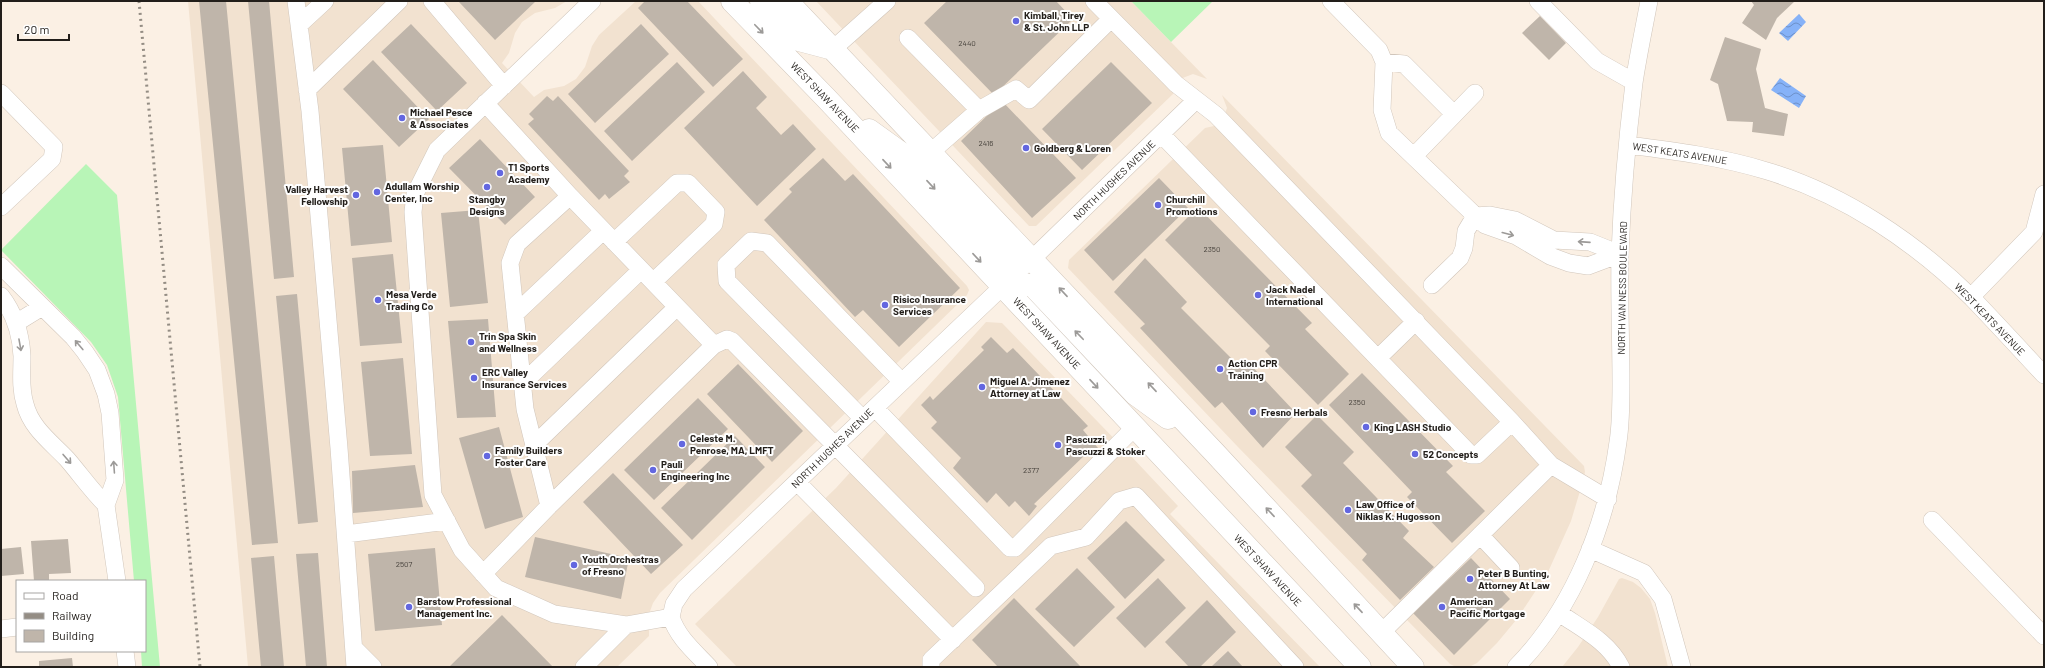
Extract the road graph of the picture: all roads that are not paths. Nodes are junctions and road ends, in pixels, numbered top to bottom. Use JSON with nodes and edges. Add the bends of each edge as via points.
{"nodes":[{"id":1,"x":296,"y":1,"type":"edge"},
{"id":2,"x":325,"y":1,"type":"edge"},
{"id":3,"x":399,"y":1,"type":"edge"},
{"id":4,"x":432,"y":1,"type":"edge"},
{"id":5,"x":592,"y":1,"type":"edge"},
{"id":6,"x":732,"y":1,"type":"edge"},
{"id":7,"x":762,"y":1,"type":"edge"},
{"id":8,"x":787,"y":1,"type":"edge"},
{"id":9,"x":1094,"y":1,"type":"edge"},
{"id":10,"x":1331,"y":1,"type":"edge"},
{"id":11,"x":1538,"y":1,"type":"edge"},
{"id":12,"x":1649,"y":1,"type":"edge"},
{"id":13,"x":881,"y":3,"type":"edge"},
{"id":14,"x":1111,"y":19,"type":"junction"},
{"id":15,"x":299,"y":24,"type":"junction"},
{"id":16,"x":908,"y":38,"type":"dead end"},
{"id":17,"x":833,"y":49,"type":"junction"},
{"id":18,"x":1384,"y":62,"type":"junction"},
{"id":19,"x":1634,"y":82,"type":"junction"},
{"id":20,"x":504,"y":86,"type":"junction"},
{"id":21,"x":307,"y":90,"type":"junction"},
{"id":22,"x":1474,"y":92,"type":"dead end"},
{"id":23,"x":1,"y":94,"type":"edge"},
{"id":24,"x":826,"y":98,"type":"junction"},
{"id":25,"x":1196,"y":100,"type":"junction"},
{"id":26,"x":486,"y":103,"type":"junction"},
{"id":27,"x":979,"y":110,"type":"junction"},
{"id":28,"x":1454,"y":114,"type":"junction"},
{"id":29,"x":1161,"y":134,"type":"junction"},
{"id":30,"x":1628,"y":145,"type":"junction"},
{"id":31,"x":931,"y":152,"type":"junction"},
{"id":32,"x":1414,"y":156,"type":"junction"},
{"id":33,"x":2044,"y":194,"type":"edge"},
{"id":34,"x":570,"y":196,"type":"junction"},
{"id":35,"x":1,"y":207,"type":"edge"},
{"id":36,"x":1475,"y":216,"type":"junction"},
{"id":37,"x":609,"y":237,"type":"junction"},
{"id":38,"x":1620,"y":254,"type":"junction"},
{"id":39,"x":1032,"y":259,"type":"junction"},
{"id":40,"x":1,"y":266,"type":"edge"},
{"id":41,"x":647,"y":276,"type":"junction"},
{"id":42,"x":1432,"y":284,"type":"dead end"},
{"id":43,"x":1003,"y":286,"type":"junction"},
{"id":44,"x":1,"y":296,"type":"edge"},
{"id":45,"x":1971,"y":297,"type":"junction"},
{"id":46,"x":42,"y":307,"type":"junction"},
{"id":47,"x":677,"y":307,"type":"junction"},
{"id":48,"x":515,"y":314,"type":"junction"},
{"id":49,"x":1416,"y":321,"type":"junction"},
{"id":50,"x":16,"y":323,"type":"junction"},
{"id":51,"x":714,"y":345,"type":"junction"},
{"id":52,"x":1378,"y":358,"type":"junction"},
{"id":53,"x":2044,"y":375,"type":"edge"},
{"id":54,"x":902,"y":382,"type":"junction"},
{"id":55,"x":522,"y":384,"type":"junction"},
{"id":56,"x":875,"y":408,"type":"junction"},
{"id":57,"x":863,"y":419,"type":"junction"},
{"id":58,"x":1512,"y":422,"type":"junction"},
{"id":59,"x":1134,"y":428,"type":"junction"},
{"id":60,"x":534,"y":445,"type":"junction"},
{"id":61,"x":835,"y":446,"type":"junction"},
{"id":62,"x":1214,"y":452,"type":"junction"},
{"id":63,"x":1551,"y":465,"type":"junction"},
{"id":64,"x":796,"y":482,"type":"junction"},
{"id":65,"x":1608,"y":499,"type":"junction"},
{"id":66,"x":106,"y":505,"type":"junction"},
{"id":67,"x":549,"y":506,"type":"junction"},
{"id":68,"x":1932,"y":520,"type":"dead end"},
{"id":69,"x":447,"y":521,"type":"junction"},
{"id":70,"x":346,"y":534,"type":"junction"},
{"id":71,"x":1480,"y":535,"type":"junction"},
{"id":72,"x":1590,"y":549,"type":"junction"},
{"id":73,"x":1511,"y":568,"type":"dead end"},
{"id":74,"x":483,"y":574,"type":"junction"},
{"id":75,"x":117,"y":580,"type":"edge"},
{"id":76,"x":976,"y":588,"type":"dead end"},
{"id":77,"x":1559,"y":613,"type":"junction"},
{"id":78,"x":671,"y":617,"type":"junction"},
{"id":79,"x":626,"y":625,"type":"junction"},
{"id":80,"x":16,"y":627,"type":"edge"},
{"id":81,"x":1,"y":629,"type":"edge"},
{"id":82,"x":1381,"y":633,"type":"junction"},
{"id":83,"x":2044,"y":636,"type":"edge"},
{"id":84,"x":953,"y":640,"type":"junction"},
{"id":85,"x":354,"y":648,"type":"junction"},
{"id":86,"x":126,"y":652,"type":"edge"},
{"id":87,"x":1355,"y":665,"type":"edge"},
{"id":88,"x":127,"y":667,"type":"edge"},
{"id":89,"x":356,"y":667,"type":"edge"},
{"id":90,"x":373,"y":667,"type":"edge"},
{"id":91,"x":584,"y":667,"type":"edge"},
{"id":92,"x":709,"y":667,"type":"edge"},
{"id":93,"x":931,"y":667,"type":"edge"},
{"id":94,"x":1295,"y":667,"type":"edge"},
{"id":95,"x":1413,"y":667,"type":"edge"},
{"id":96,"x":1516,"y":667,"type":"edge"},
{"id":97,"x":1621,"y":667,"type":"edge"},
{"id":98,"x":1682,"y":667,"type":"edge"}],
"edges":[{"from":1,"to":15,"type":"street"},
{"from":2,"to":15,"type":"street"},
{"from":3,"to":21,"type":"street"},
{"from":4,"to":20,"type":"street"},
{"from":5,"to":20,"type":"street"},
{"from":6,"to":24,"type":"main road","name":"WEST SHAW AVENUE","one_way":true},
{"from":7,"to":17,"type":"main road","via":[[799,40]]},
{"from":8,"to":17,"type":"main road"},
{"from":9,"to":14,"type":"street"},
{"from":10,"to":18,"type":"street","via":[[1379,50]]},
{"from":11,"to":19,"type":"street","via":[[1597,61]]},
{"from":12,"to":19,"type":"street","name":"NORTH VAN NESS BOULEVARD"},
{"from":13,"to":17,"type":"street"},
{"from":14,"to":25,"type":"street","via":[[1176,84]]},
{"from":14,"to":27,"type":"street","via":[[1029,100],[1016,89]]},
{"from":15,"to":21,"type":"street"},
{"from":16,"to":27,"type":"street"},
{"from":17,"to":31,"type":"main road"},
{"from":18,"to":28,"type":"street","via":[[1404,64]]},
{"from":18,"to":32,"type":"street","via":[[1382,110],[1389,133]]},
{"from":19,"to":30,"type":"street","name":"NORTH VAN NESS BOULEVARD"},
{"from":20,"to":26,"type":"street"},
{"from":21,"to":70,"type":"street"},
{"from":22,"to":28,"type":"street"},
{"from":23,"to":35,"type":"street","via":[[54,148],[52,159]]},
{"from":24,"to":39,"type":"main road","one_way":true,"via":[[901,153],[1002,260],[1016,267]]},
{"from":24,"to":43,"type":"main road","name":"WEST SHAW AVENUE","one_way":true},
{"from":25,"to":29,"type":"street","name":"NORTH HUGHES AVENUE"},
{"from":25,"to":49,"type":"street","via":[[1216,115]]},
{"from":26,"to":34,"type":"street"},
{"from":26,"to":69,"type":"street","via":[[437,150],[415,194],[413,212],[433,495]]},
{"from":27,"to":31,"type":"street"},
{"from":28,"to":32,"type":"street"},
{"from":29,"to":39,"type":"street","name":"NORTH HUGHES AVENUE"},
{"from":29,"to":52,"type":"street"},
{"from":30,"to":38,"type":"street","name":"NORTH VAN NESS BOULEVARD"},
{"from":30,"to":45,"type":"street","name":"WEST KEATS AVENUE","via":[[1714,157],[1768,171],[1818,190],[1877,222],[1924,256]]},
{"from":31,"to":39,"type":"main road"},
{"from":32,"to":36,"type":"street"},
{"from":33,"to":45,"type":"street","via":[[2034,232]]},
{"from":34,"to":37,"type":"street"},
{"from":34,"to":48,"type":"street","via":[[517,244],[510,262]]},
{"from":38,"to":36,"type":"street","one_way":true,"via":[[1590,242],[1554,240],[1516,220],[1490,215]]},
{"from":36,"to":38,"type":"street","one_way":true,"via":[[1485,225],[1516,236],[1550,256],[1569,263],[1588,266]]},
{"from":36,"to":42,"type":"street","via":[[1466,231],[1460,258]]},
{"from":37,"to":41,"type":"street"},
{"from":37,"to":41,"type":"street","via":[[677,183],[688,183],[716,212],[714,224]]},
{"from":37,"to":48,"type":"street"},
{"from":38,"to":65,"type":"street","name":"NORTH VAN NESS BOULEVARD","via":[[1619,441]]},
{"from":62,"to":39,"type":"main road","one_way":true},
{"from":40,"to":46,"type":"street"},
{"from":41,"to":47,"type":"street"},
{"from":41,"to":55,"type":"street"},
{"from":43,"to":54,"type":"street","name":"NORTH HUGHES AVENUE"},
{"from":43,"to":59,"type":"main road","name":"WEST SHAW AVENUE","one_way":true},
{"from":62,"to":43,"type":"main road","one_way":true,"via":[[1135,394],[1033,286],[1016,282]]},
{"from":44,"to":50,"type":"street"},
{"from":45,"to":53,"type":"street","name":"WEST KEATS AVENUE"},
{"from":46,"to":50,"type":"street"},
{"from":66,"to":46,"type":"street","one_way":true,"via":[[115,480],[110,413],[106,394],[97,370],[85,352]]},
{"from":47,"to":51,"type":"street"},
{"from":47,"to":60,"type":"street"},
{"from":48,"to":55,"type":"street"},
{"from":49,"to":52,"type":"street"},
{"from":49,"to":58,"type":"street"},
{"from":50,"to":66,"type":"street","one_way":true,"via":[[22,355],[21,385],[25,405],[32,420]]},
{"from":51,"to":61,"type":"street","via":[[727,339],[732,341]]},
{"from":51,"to":67,"type":"street"},
{"from":52,"to":58,"type":"street","via":[[1471,455],[1477,455]]},
{"from":54,"to":56,"type":"street","name":"NORTH HUGHES AVENUE"},
{"from":54,"to":57,"type":"street","via":[[767,243],[751,241],[726,265],[727,281]]},
{"from":55,"to":60,"type":"street"},
{"from":56,"to":57,"type":"street","name":"NORTH HUGHES AVENUE"},
{"from":56,"to":59,"type":"street","via":[[1010,548],[1015,548]]},
{"from":57,"to":61,"type":"street","name":"NORTH HUGHES AVENUE"},
{"from":58,"to":63,"type":"street"},
{"from":59,"to":87,"type":"main road","name":"WEST SHAW AVENUE"},
{"from":60,"to":67,"type":"street"},
{"from":61,"to":64,"type":"street","name":"NORTH HUGHES AVENUE"},
{"from":61,"to":76,"type":"street"},
{"from":82,"to":62,"type":"main road","one_way":true},
{"from":63,"to":65,"type":"street"},
{"from":63,"to":71,"type":"street"},
{"from":64,"to":78,"type":"street","name":"NORTH HUGHES AVENUE","via":[[684,589],[674,604]]},
{"from":64,"to":84,"type":"street"},
{"from":65,"to":72,"type":"street","name":"NORTH VAN NESS BOULEVARD"},
{"from":66,"to":75,"type":"street"},
{"from":67,"to":74,"type":"street"},
{"from":68,"to":83,"type":"street"},
{"from":69,"to":70,"type":"street"},
{"from":69,"to":74,"type":"street","via":[[462,550]]},
{"from":70,"to":85,"type":"street"},
{"from":71,"to":73,"type":"street"},
{"from":71,"to":82,"type":"street"},
{"from":72,"to":77,"type":"street","name":"NORTH VAN NESS BOULEVARD"},
{"from":72,"to":98,"type":"street","via":[[1644,573],[1663,599]]},
{"from":74,"to":79,"type":"street","via":[[496,588],[554,614]]},
{"from":77,"to":96,"type":"street","name":"NORTH VAN NESS BOULEVARD","via":[[1542,638]]},
{"from":77,"to":97,"type":"street","via":[[1604,643],[1615,655]]},
{"from":78,"to":79,"type":"street"},
{"from":78,"to":92,"type":"street","via":[[675,630],[683,641]]},
{"from":79,"to":91,"type":"street"},
{"from":80,"to":81,"type":"street"},
{"from":82,"to":95,"type":"main road"},
{"from":84,"to":93,"type":"street","via":[[932,660]]},
{"from":84,"to":94,"type":"street","via":[[1051,546],[1086,537],[1119,501],[1136,496]]},
{"from":85,"to":89,"type":"street"},
{"from":85,"to":90,"type":"street"},
{"from":86,"to":88,"type":"street"}]}
